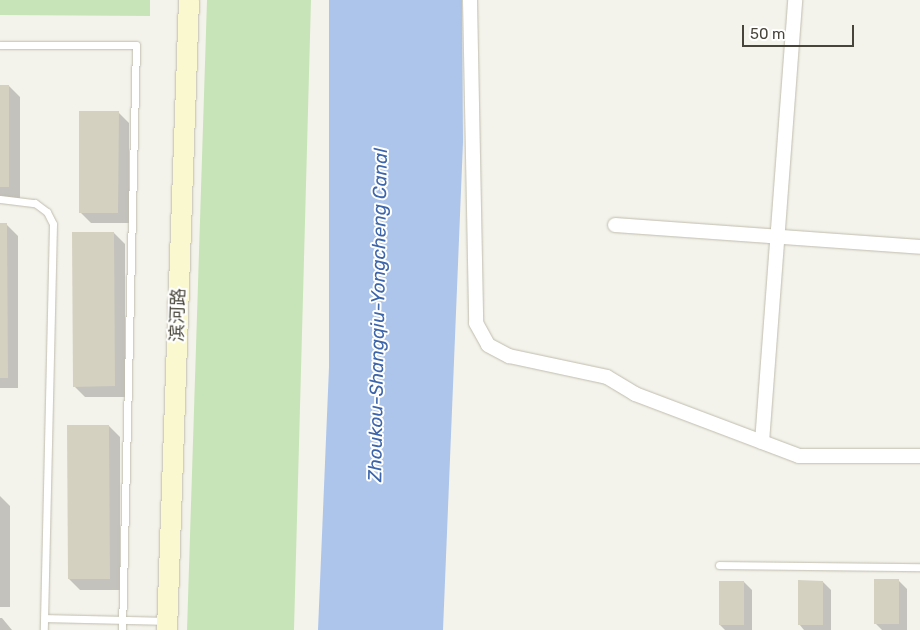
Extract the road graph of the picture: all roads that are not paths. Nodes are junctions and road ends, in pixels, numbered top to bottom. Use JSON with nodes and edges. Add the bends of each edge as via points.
{"nodes":[{"id":1,"x":189,"y":0,"type":"edge"},
{"id":2,"x":470,"y":0,"type":"edge"},
{"id":3,"x":795,"y":0,"type":"edge"},
{"id":4,"x":0,"y":45,"type":"edge"},
{"id":5,"x":0,"y":200,"type":"edge"},
{"id":6,"x":615,"y":225,"type":"dead end"},
{"id":7,"x":778,"y":236,"type":"junction"},
{"id":8,"x":920,"y":246,"type":"edge"},
{"id":9,"x":762,"y":442,"type":"junction"},
{"id":10,"x":920,"y":456,"type":"edge"},
{"id":11,"x":719,"y":565,"type":"dead end"},
{"id":12,"x":920,"y":566,"type":"edge"},
{"id":13,"x":44,"y":618,"type":"junction"},
{"id":14,"x":122,"y":620,"type":"junction"},
{"id":15,"x":168,"y":625,"type":"edge"},
{"id":16,"x":44,"y":630,"type":"edge"},
{"id":17,"x":122,"y":630,"type":"edge"}],
"edges":[{"from":1,"to":15,"type":"street","name":"滨河路"},
{"from":2,"to":9,"type":"street","via":[[476,323],[488,345],[509,356],[607,377],[635,394]]},
{"from":3,"to":7,"type":"street"},
{"from":4,"to":14,"type":"lane","via":[[136,45]]},
{"from":5,"to":13,"type":"lane","via":[[35,203],[48,212],[53,224]]},
{"from":6,"to":7,"type":"street"},
{"from":7,"to":8,"type":"street"},
{"from":7,"to":9,"type":"street"},
{"from":9,"to":10,"type":"street","via":[[799,456]]},
{"from":11,"to":12,"type":"lane"},
{"from":13,"to":14,"type":"lane"},
{"from":13,"to":16,"type":"lane"},
{"from":14,"to":15,"type":"lane"},
{"from":14,"to":17,"type":"lane"}]}
